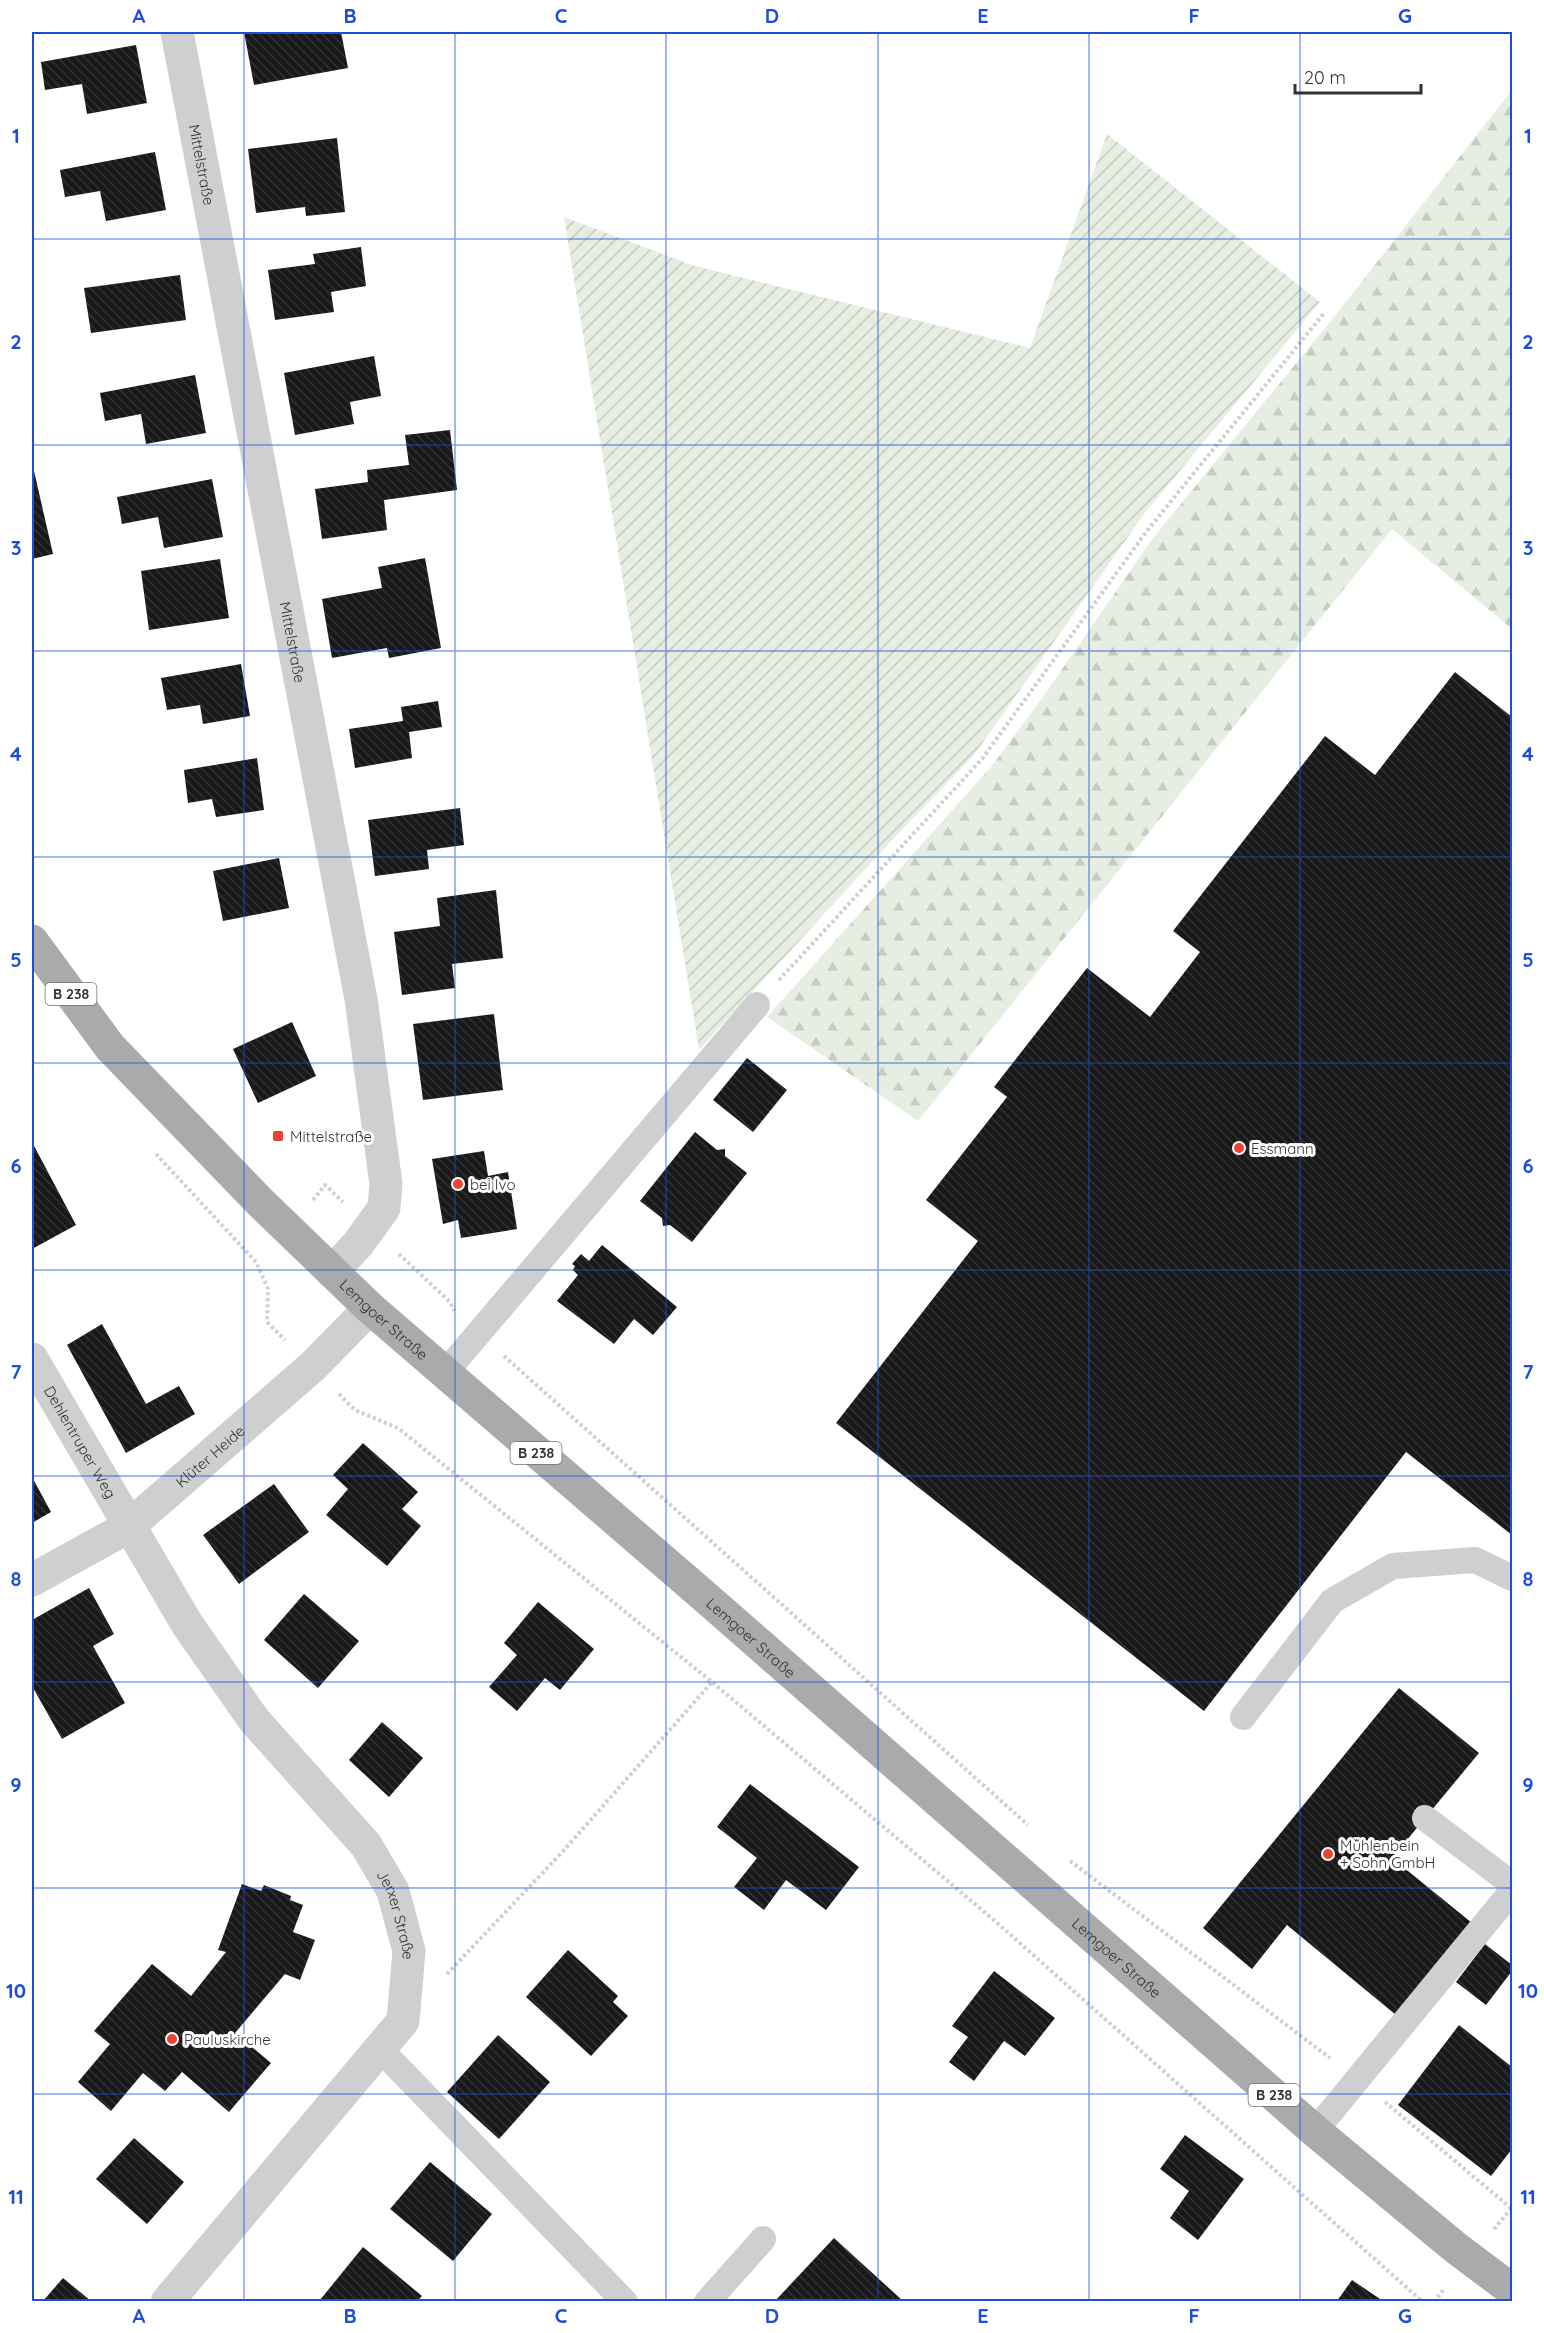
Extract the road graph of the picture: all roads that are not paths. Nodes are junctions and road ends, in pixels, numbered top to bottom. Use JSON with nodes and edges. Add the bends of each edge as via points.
{"nodes":[{"id":1,"x":177,"y":32,"type":"edge"},
{"id":2,"x":32,"y":941,"type":"edge"},
{"id":3,"x":757,"y":1005,"type":"road end"},
{"id":4,"x":332,"y":1272,"type":"junction"},
{"id":5,"x":370,"y":1308,"type":"junction"},
{"id":6,"x":32,"y":1359,"type":"edge"},
{"id":7,"x":444,"y":1374,"type":"junction"},
{"id":8,"x":128,"y":1527,"type":"junction"},
{"id":9,"x":1512,"y":1578,"type":"edge"},
{"id":10,"x":32,"y":1580,"type":"edge"},
{"id":11,"x":1243,"y":1717,"type":"dead end"},
{"id":12,"x":1425,"y":1818,"type":"dead end"},
{"id":13,"x":1512,"y":1884,"type":"edge"},
{"id":14,"x":1512,"y":1891,"type":"edge"},
{"id":15,"x":379,"y":2048,"type":"junction"},
{"id":16,"x":1315,"y":2131,"type":"junction"},
{"id":17,"x":763,"y":2239,"type":"dead end"},
{"id":18,"x":1512,"y":2290,"type":"edge"},
{"id":19,"x":167,"y":2301,"type":"edge"},
{"id":20,"x":626,"y":2301,"type":"edge"},
{"id":21,"x":707,"y":2301,"type":"edge"}],
"edges":[{"from":1,"to":4,"type":"street","name":"Mittelstraße","via":[[361,999],[386,1184],[384,1208]]},
{"from":2,"to":4,"type":"main road","name":"Lemgoer Straße","number":"B 238","via":[[110,1047]]},
{"from":3,"to":7,"type":"lane"},
{"from":4,"to":5,"type":"main road","name":"Lemgoer Straße","number":"B 238"},
{"from":5,"to":7,"type":"main road","name":"Lemgoer Straße","number":"B 238"},
{"from":5,"to":8,"type":"street","name":"Klüter Heide","via":[[313,1366]]},
{"from":6,"to":8,"type":"street","name":"Dehlentruper Weg"},
{"from":7,"to":16,"type":"main road","name":"Lemgoer Straße","number":"B 238"},
{"from":8,"to":10,"type":"street","name":"Klüter Heide"},
{"from":8,"to":15,"type":"street","name":"Jerxer Straße","via":[[187,1624],[254,1720],[366,1845],[393,1891],[409,1951],[403,2021]]},
{"from":9,"to":11,"type":"lane","via":[[1475,1560],[1393,1566],[1332,1601]]},
{"from":12,"to":13,"type":"lane"},
{"from":14,"to":16,"type":"lane"},
{"from":15,"to":19,"type":"street","name":"Jerxer Straße"},
{"from":15,"to":20,"type":"lane"},
{"from":16,"to":18,"type":"main road","name":"Lemgoer Straße","number":"B 238"},
{"from":17,"to":21,"type":"lane"}]}
